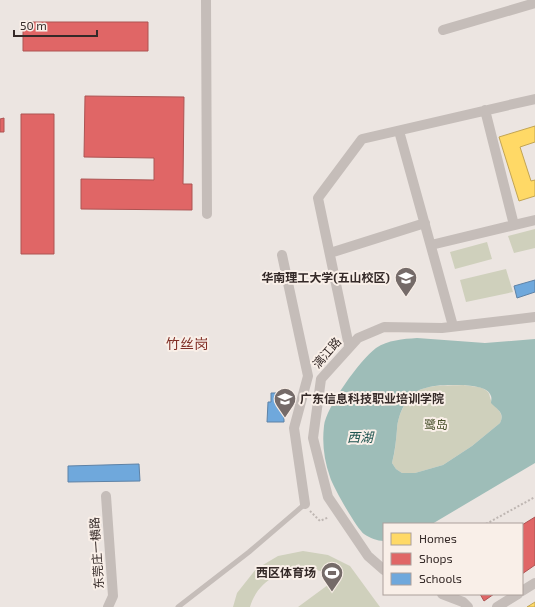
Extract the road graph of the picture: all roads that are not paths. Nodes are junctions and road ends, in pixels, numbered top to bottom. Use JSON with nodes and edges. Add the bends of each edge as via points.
{"nodes":[{"id":1,"x":206,"y":0,"type":"edge"},
{"id":2,"x":535,"y":3,"type":"edge"},
{"id":3,"x":443,"y":30,"type":"dead end"},
{"id":4,"x":535,"y":99,"type":"edge"},
{"id":5,"x":485,"y":110,"type":"junction"},
{"id":6,"x":399,"y":131,"type":"junction"},
{"id":7,"x":206,"y":214,"type":"dead end"},
{"id":8,"x":535,"y":220,"type":"edge"},
{"id":9,"x":424,"y":223,"type":"junction"},
{"id":10,"x":514,"y":225,"type":"junction"},
{"id":11,"x":431,"y":245,"type":"junction"},
{"id":12,"x":330,"y":254,"type":"junction"},
{"id":13,"x":282,"y":255,"type":"dead end"},
{"id":14,"x":535,"y":317,"type":"edge"},
{"id":15,"x":453,"y":326,"type":"junction"},
{"id":16,"x":349,"y":346,"type":"junction"},
{"id":17,"x":106,"y":496,"type":"dead end"},
{"id":18,"x":305,"y":504,"type":"joint"},
{"id":19,"x":383,"y":569,"type":"edge"},
{"id":20,"x":535,"y":583,"type":"edge"},
{"id":21,"x":523,"y":590,"type":"edge"},
{"id":22,"x":445,"y":595,"type":"edge"},
{"id":23,"x":516,"y":595,"type":"edge"},
{"id":24,"x":108,"y":607,"type":"edge"},
{"id":25,"x":178,"y":607,"type":"edge"},
{"id":26,"x":468,"y":607,"type":"edge"},
{"id":27,"x":497,"y":607,"type":"edge"}],
"edges":[{"from":1,"to":7,"type":"street"},
{"from":2,"to":3,"type":"street"},
{"from":4,"to":5,"type":"street"},
{"from":5,"to":6,"type":"street"},
{"from":5,"to":10,"type":"street"},
{"from":6,"to":9,"type":"street"},
{"from":6,"to":12,"type":"street","via":[[362,139],[318,198]]},
{"from":8,"to":10,"type":"street"},
{"from":9,"to":11,"type":"street"},
{"from":9,"to":12,"type":"street"},
{"from":10,"to":11,"type":"street"},
{"from":11,"to":15,"type":"street"},
{"from":12,"to":16,"type":"street"},
{"from":13,"to":18,"type":"street","via":[[308,376],[294,428]]},
{"from":14,"to":15,"type":"street","name":"漓江路"},
{"from":15,"to":16,"type":"street","name":"漓江路","via":[[384,327],[358,338]]},
{"from":16,"to":19,"type":"street","name":"漓江路","via":[[321,379],[313,438],[328,497],[368,556]]},
{"from":17,"to":24,"type":"street","name":"东莞庄一横路","via":[[113,596]]},
{"from":18,"to":25,"type":"lane","via":[[249,552]]},
{"from":20,"to":21,"type":"street"},
{"from":22,"to":26,"type":"street","via":[[463,602]]},
{"from":23,"to":27,"type":"street"}]}
